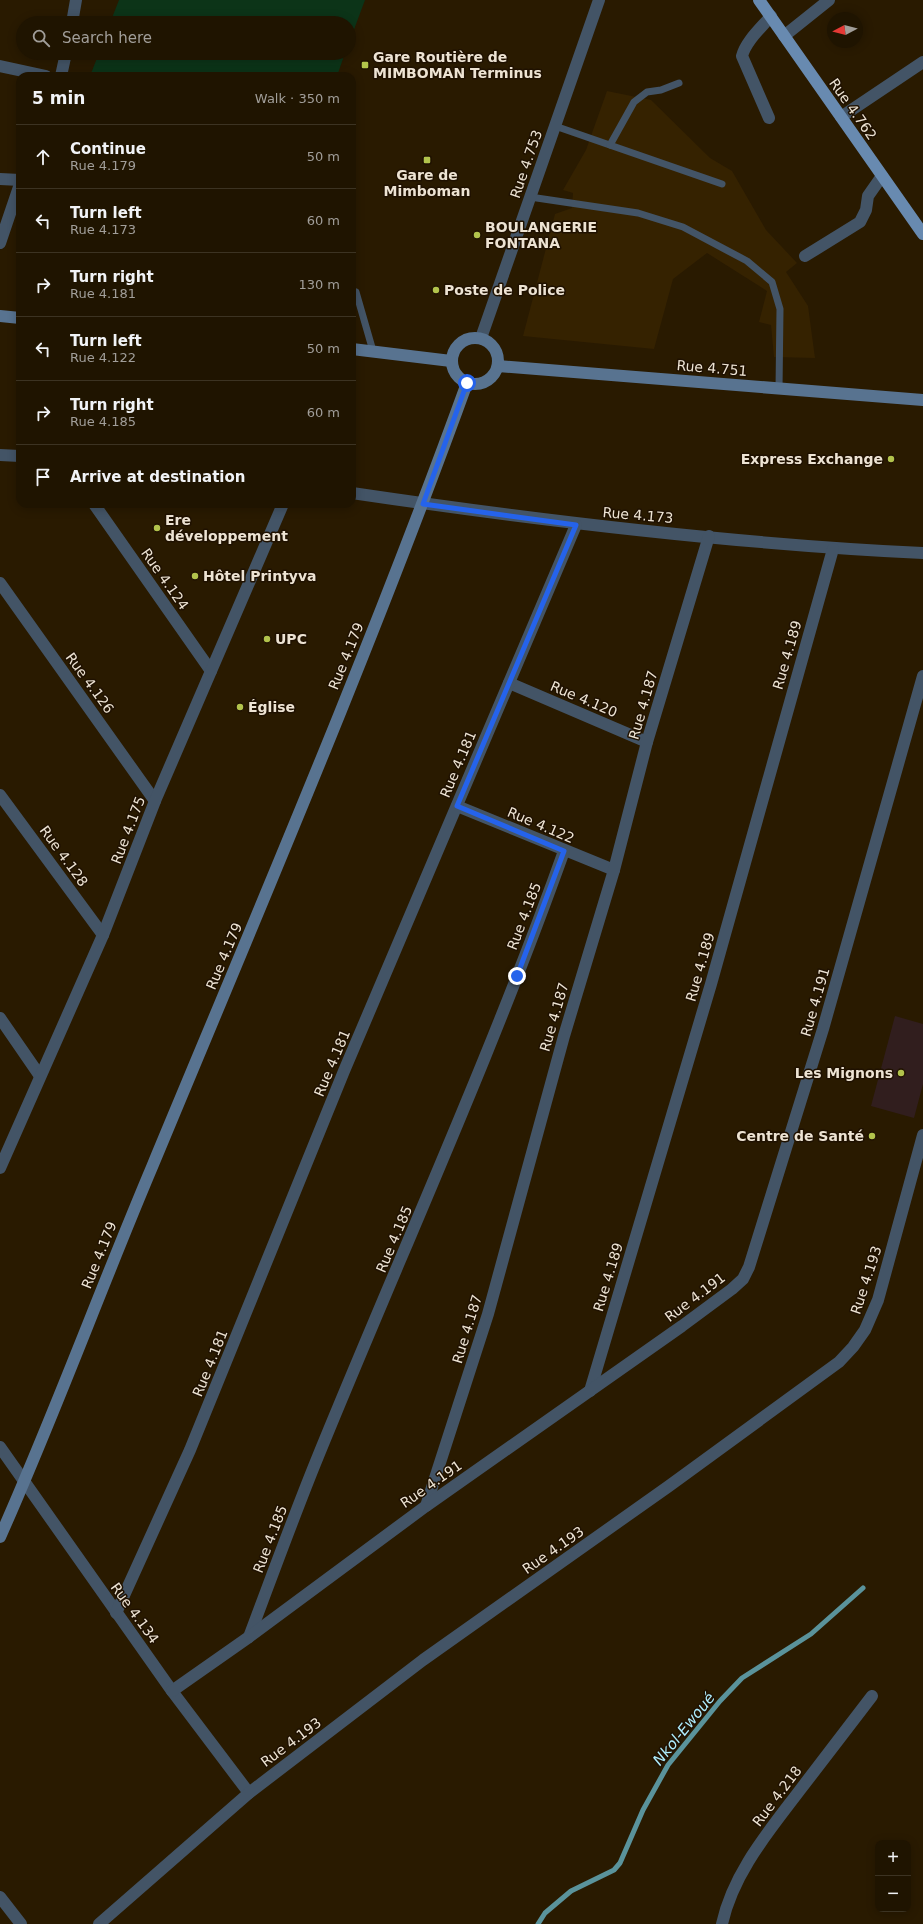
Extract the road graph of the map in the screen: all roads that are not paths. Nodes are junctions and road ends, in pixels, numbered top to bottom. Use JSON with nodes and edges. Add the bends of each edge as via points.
{"nodes":[{"id":1,"x":76,"y":0,"type":"edge"},
{"id":2,"x":599,"y":0,"type":"edge"},
{"id":3,"x":759,"y":0,"type":"edge"},
{"id":4,"x":830,"y":0,"type":"edge"},
{"id":5,"x":73,"y":16,"type":"edge"},
{"id":6,"x":771,"y":16,"type":"junction"},
{"id":7,"x":784,"y":36,"type":"junction"},
{"id":8,"x":64,"y":60,"type":"edge"},
{"id":9,"x":923,"y":62,"type":"edge"},
{"id":10,"x":0,"y":66,"type":"edge"},
{"id":11,"x":28,"y":72,"type":"edge"},
{"id":12,"x":62,"y":72,"type":"edge"},
{"id":13,"x":679,"y":82,"type":"dead end"},
{"id":14,"x":841,"y":117,"type":"junction"},
{"id":15,"x":769,"y":118,"type":"dead end"},
{"id":16,"x":555,"y":126,"type":"junction"},
{"id":17,"x":610,"y":145,"type":"junction"},
{"id":18,"x":882,"y":176,"type":"junction"},
{"id":19,"x":0,"y":179,"type":"edge"},
{"id":20,"x":16,"y":180,"type":"edge"},
{"id":21,"x":722,"y":184,"type":"dead end"},
{"id":22,"x":16,"y":196,"type":"edge"},
{"id":23,"x":530,"y":198,"type":"junction"},
{"id":24,"x":923,"y":234,"type":"edge"},
{"id":25,"x":0,"y":243,"type":"edge"},
{"id":26,"x":805,"y":256,"type":"dead end"},
{"id":27,"x":356,"y":292,"type":"edge"},
{"id":28,"x":0,"y":316,"type":"edge"},
{"id":29,"x":16,"y":318,"type":"edge"},
{"id":30,"x":481,"y":338,"type":"junction"},
{"id":31,"x":356,"y":349,"type":"edge"},
{"id":32,"x":373,"y":351,"type":"junction"},
{"id":33,"x":451,"y":361,"type":"junction"},
{"id":34,"x":498,"y":366,"type":"junction"},
{"id":35,"x":467,"y":383,"type":"junction"},
{"id":36,"x":779,"y":389,"type":"junction"},
{"id":37,"x":923,"y":400,"type":"edge"},
{"id":38,"x":0,"y":454,"type":"edge"},
{"id":39,"x":16,"y":456,"type":"edge"},
{"id":40,"x":356,"y":494,"type":"edge"},
{"id":41,"x":423,"y":504,"type":"junction"},
{"id":42,"x":97,"y":508,"type":"edge"},
{"id":43,"x":281,"y":508,"type":"edge"},
{"id":44,"x":576,"y":525,"type":"junction"},
{"id":45,"x":709,"y":536,"type":"junction"},
{"id":46,"x":833,"y":548,"type":"junction"},
{"id":47,"x":923,"y":553,"type":"edge"},
{"id":48,"x":0,"y":583,"type":"edge"},
{"id":49,"x":211,"y":671,"type":"junction"},
{"id":50,"x":923,"y":676,"type":"edge"},
{"id":51,"x":509,"y":682,"type":"junction"},
{"id":52,"x":647,"y":742,"type":"junction"},
{"id":53,"x":0,"y":795,"type":"edge"},
{"id":54,"x":155,"y":801,"type":"junction"},
{"id":55,"x":457,"y":806,"type":"junction"},
{"id":56,"x":564,"y":851,"type":"junction"},
{"id":57,"x":614,"y":870,"type":"junction"},
{"id":58,"x":103,"y":935,"type":"junction"},
{"id":59,"x":0,"y":1018,"type":"edge"},
{"id":60,"x":40,"y":1076,"type":"junction"},
{"id":61,"x":923,"y":1135,"type":"edge"},
{"id":62,"x":0,"y":1168,"type":"edge"},
{"id":63,"x":590,"y":1391,"type":"junction"},
{"id":64,"x":0,"y":1447,"type":"edge"},
{"id":65,"x":24,"y":1483,"type":"junction"},
{"id":66,"x":426,"y":1506,"type":"junction"},
{"id":67,"x":0,"y":1537,"type":"edge"},
{"id":68,"x":116,"y":1613,"type":"junction"},
{"id":69,"x":249,"y":1637,"type":"junction"},
{"id":70,"x":172,"y":1691,"type":"junction"},
{"id":71,"x":872,"y":1696,"type":"dead end"},
{"id":72,"x":249,"y":1793,"type":"junction"},
{"id":73,"x":0,"y":1897,"type":"edge"},
{"id":74,"x":21,"y":1924,"type":"edge"},
{"id":75,"x":99,"y":1924,"type":"edge"},
{"id":76,"x":722,"y":1924,"type":"edge"}],
"edges":[{"from":1,"to":5,"type":"street"},
{"from":2,"to":16,"type":"street","name":"Rue 4.753"},
{"from":3,"to":6,"type":"main road","name":"Rue 4.762"},
{"from":4,"to":7,"type":"street"},
{"from":6,"to":7,"type":"main road","name":"Rue 4.762"},
{"from":6,"to":15,"type":"street","via":[[742,56]]},
{"from":7,"to":14,"type":"main road","name":"Rue 4.762"},
{"from":8,"to":12,"type":"street"},
{"from":9,"to":14,"type":"street"},
{"from":10,"to":11,"type":"street"},
{"from":13,"to":17,"type":"lane","via":[[661,90],[647,92],[634,102]]},
{"from":14,"to":18,"type":"main road","name":"Rue 4.762"},
{"from":16,"to":17,"type":"lane"},
{"from":16,"to":23,"type":"street","name":"Rue 4.753"},
{"from":17,"to":21,"type":"lane"},
{"from":18,"to":24,"type":"main road","name":"Rue 4.762"},
{"from":18,"to":26,"type":"street","via":[[868,196],[866,210],[860,222]]},
{"from":19,"to":20,"type":"street"},
{"from":22,"to":25,"type":"street"},
{"from":23,"to":30,"type":"street","name":"Rue 4.753"},
{"from":23,"to":36,"type":"lane","via":[[638,213],[683,227],[747,261],[772,282],[780,309]]},
{"from":27,"to":32,"type":"lane"},
{"from":28,"to":29,"type":"street"},
{"from":30,"to":33,"type":"street","via":[[465,339],[458,344]]},
{"from":30,"to":34,"type":"street","via":[[495,349]]},
{"from":31,"to":32,"type":"street"},
{"from":32,"to":33,"type":"street"},
{"from":33,"to":35,"type":"street","via":[[453,370]]},
{"from":34,"to":35,"type":"street","via":[[487,382]]},
{"from":34,"to":36,"type":"street","name":"Rue 4.751"},
{"from":35,"to":41,"type":"street","name":"Rue 4.179"},
{"from":36,"to":37,"type":"street","name":"Rue 4.751"},
{"from":38,"to":39,"type":"street"},
{"from":40,"to":41,"type":"street","name":"Rue 4.173"},
{"from":41,"to":44,"type":"street","name":"Rue 4.173"},
{"from":41,"to":65,"type":"street","name":"Rue 4.179"},
{"from":42,"to":49,"type":"street","name":"Rue 4.124"},
{"from":43,"to":49,"type":"street","name":"Rue 4.175"},
{"from":44,"to":45,"type":"street","name":"Rue 4.173"},
{"from":44,"to":51,"type":"street","name":"Rue 4.181"},
{"from":45,"to":46,"type":"street","name":"Rue 4.173"},
{"from":45,"to":52,"type":"street","name":"Rue 4.187"},
{"from":46,"to":47,"type":"street","name":"Rue 4.173"},
{"from":46,"to":63,"type":"street","name":"Rue 4.189","via":[[713,977]]},
{"from":48,"to":54,"type":"street","name":"Rue 4.126"},
{"from":49,"to":54,"type":"street","name":"Rue 4.175"},
{"from":50,"to":63,"type":"street","name":"Rue 4.191","via":[[823,1029],[749,1267],[732,1289]]},
{"from":51,"to":52,"type":"street","name":"Rue 4.120"},
{"from":51,"to":55,"type":"street","name":"Rue 4.181"},
{"from":52,"to":57,"type":"street","name":"Rue 4.187"},
{"from":53,"to":58,"type":"street","name":"Rue 4.128"},
{"from":54,"to":58,"type":"street","name":"Rue 4.175"},
{"from":55,"to":56,"type":"street","name":"Rue 4.122"},
{"from":55,"to":68,"type":"street","name":"Rue 4.181","via":[[344,1071],[190,1450]]},
{"from":56,"to":57,"type":"street","name":"Rue 4.122"},
{"from":56,"to":69,"type":"street","name":"Rue 4.185","via":[[511,991],[318,1456]]},
{"from":57,"to":66,"type":"street","name":"Rue 4.187","via":[[564,1036],[488,1314]]},
{"from":58,"to":60,"type":"street","name":"Rue 4.175"},
{"from":59,"to":60,"type":"street"},
{"from":60,"to":62,"type":"street","name":"Rue 4.175"},
{"from":61,"to":72,"type":"street","name":"Rue 4.193","via":[[878,1300],[865,1330],[839,1362],[423,1660]]},
{"from":63,"to":66,"type":"street","name":"Rue 4.191"},
{"from":64,"to":65,"type":"street","name":"Rue 4.134"},
{"from":65,"to":67,"type":"street","name":"Rue 4.179"},
{"from":65,"to":68,"type":"street","name":"Rue 4.134"},
{"from":66,"to":69,"type":"street","name":"Rue 4.191"},
{"from":68,"to":70,"type":"street","name":"Rue 4.134"},
{"from":69,"to":70,"type":"street","name":"Rue 4.191"},
{"from":70,"to":72,"type":"street","name":"Rue 4.134"},
{"from":71,"to":76,"type":"street","name":"Rue 4.218","via":[[761,1841],[736,1882]]},
{"from":72,"to":75,"type":"street","name":"Rue 4.193"},
{"from":73,"to":74,"type":"street"}]}
